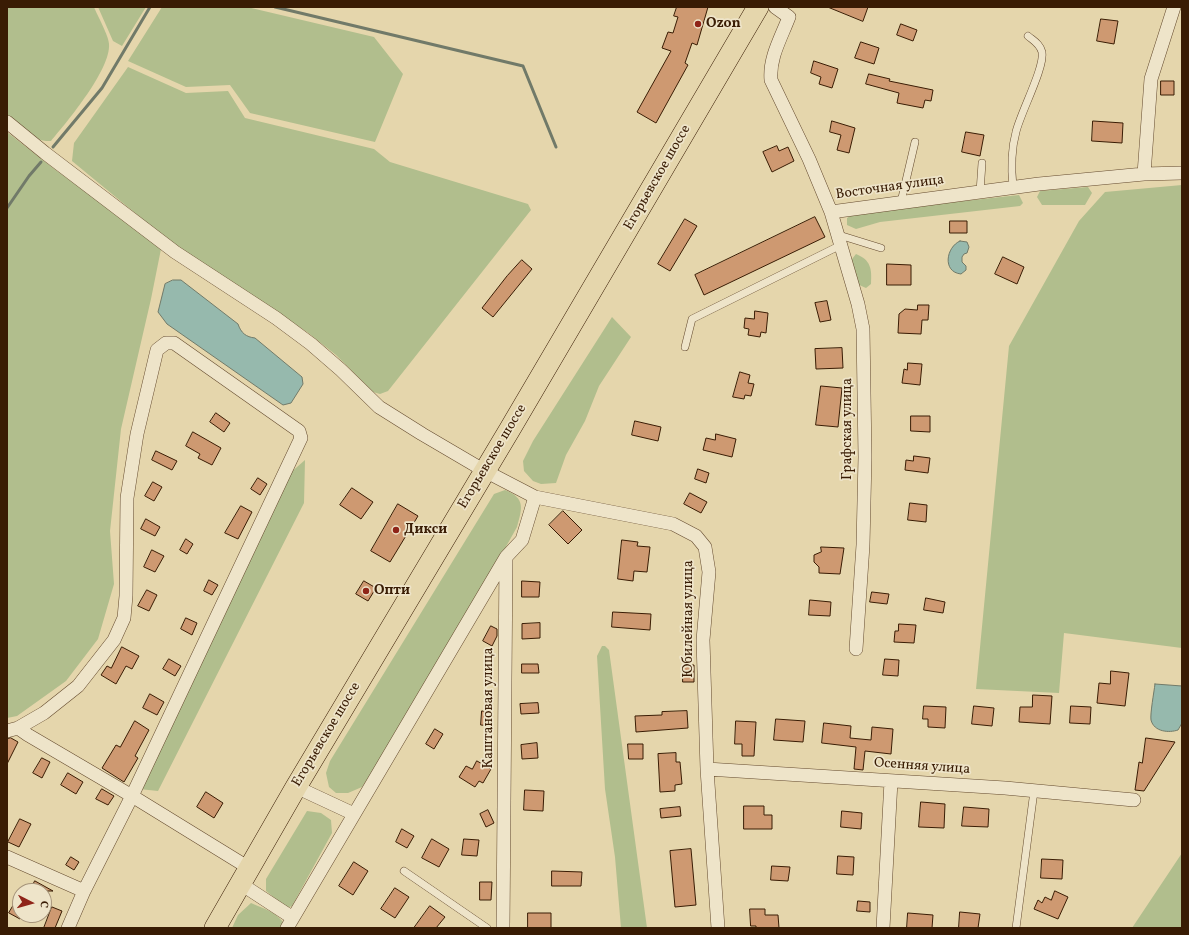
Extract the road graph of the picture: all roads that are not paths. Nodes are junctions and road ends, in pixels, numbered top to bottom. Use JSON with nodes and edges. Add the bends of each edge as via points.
{"nodes":[{"id":1,"x":758,"y":7,"type":"edge"},
{"id":2,"x":775,"y":7,"type":"edge"},
{"id":3,"x":1174,"y":7,"type":"edge"},
{"id":4,"x":792,"y":12,"type":"edge"},
{"id":5,"x":1028,"y":36,"type":"dead end"},
{"id":6,"x":7,"y":122,"type":"edge"},
{"id":7,"x":915,"y":142,"type":"dead end"},
{"id":8,"x":982,"y":162,"type":"dead end"},
{"id":9,"x":1144,"y":174,"type":"junction"},
{"id":10,"x":1182,"y":174,"type":"edge"},
{"id":11,"x":1013,"y":187,"type":"junction"},
{"id":12,"x":980,"y":192,"type":"junction"},
{"id":13,"x":901,"y":202,"type":"junction"},
{"id":14,"x":831,"y":212,"type":"junction"},
{"id":15,"x":840,"y":240,"type":"junction"},
{"id":16,"x":880,"y":248,"type":"dead end"},
{"id":17,"x":685,"y":346,"type":"dead end"},
{"id":18,"x":485,"y":470,"type":"junction"},
{"id":19,"x":535,"y":497,"type":"junction"},
{"id":20,"x":506,"y":557,"type":"junction"},
{"id":21,"x":856,"y":649,"type":"dead end"},
{"id":22,"x":13,"y":729,"type":"edge"},
{"id":23,"x":707,"y":769,"type":"junction"},
{"id":24,"x":891,"y":781,"type":"junction"},
{"id":25,"x":296,"y":786,"type":"junction"},
{"id":26,"x":1034,"y":791,"type":"junction"},
{"id":27,"x":132,"y":796,"type":"junction"},
{"id":28,"x":1134,"y":800,"type":"dead end"},
{"id":29,"x":354,"y":814,"type":"junction"},
{"id":30,"x":7,"y":857,"type":"edge"},
{"id":31,"x":404,"y":871,"type":"dead end"},
{"id":32,"x":245,"y":876,"type":"junction"},
{"id":33,"x":84,"y":891,"type":"junction"},
{"id":34,"x":290,"y":923,"type":"edge"},
{"id":35,"x":68,"y":928,"type":"edge"},
{"id":36,"x":215,"y":928,"type":"edge"},
{"id":37,"x":487,"y":928,"type":"edge"},
{"id":38,"x":503,"y":928,"type":"edge"},
{"id":39,"x":718,"y":928,"type":"edge"},
{"id":40,"x":883,"y":928,"type":"edge"},
{"id":41,"x":1016,"y":928,"type":"edge"}],
"edges":[{"from":1,"to":18,"type":"main road","name":"Егорьевское шоссе"},
{"from":2,"to":4,"type":"street","name":"Восточная улица"},
{"from":3,"to":9,"type":"street","via":[[1151,79]]},
{"from":4,"to":14,"type":"street","name":"Восточная улица","via":[[774,54],[770,69],[771,80]]},
{"from":5,"to":11,"type":"lane","via":[[1038,44],[1042,52],[1041,65],[1012,147]]},
{"from":6,"to":18,"type":"street","name":"Юбилейная улица","via":[[175,252],[311,344],[379,407]]},
{"from":7,"to":13,"type":"lane"},
{"from":8,"to":12,"type":"lane"},
{"from":9,"to":10,"type":"street","name":"Восточная улица"},
{"from":9,"to":11,"type":"street","name":"Восточная улица"},
{"from":11,"to":12,"type":"street","name":"Восточная улица"},
{"from":12,"to":13,"type":"street","name":"Восточная улица"},
{"from":13,"to":14,"type":"street","name":"Восточная улица"},
{"from":14,"to":15,"type":"street","name":"Графская улица"},
{"from":15,"to":16,"type":"lane"},
{"from":15,"to":17,"type":"lane","via":[[692,319]]},
{"from":15,"to":21,"type":"street","name":"Графская улица","via":[[863,329],[865,472]]},
{"from":18,"to":19,"type":"street","name":"Юбилейная улица"},
{"from":18,"to":25,"type":"main road","name":"Егорьевское шоссе"},
{"from":19,"to":20,"type":"street","via":[[522,540]]},
{"from":19,"to":23,"type":"street","name":"Юбилейная улица","via":[[673,524],[696,536],[705,547],[708,572],[703,640]]},
{"from":20,"to":29,"type":"street"},
{"from":20,"to":38,"type":"street","name":"Каштановая улица"},
{"from":22,"to":27,"type":"street","via":[[28,735]]},
{"from":22,"to":27,"type":"street","via":[[44,713],[78,686],[114,640],[124,618],[127,498],[137,434],[157,350],[166,343],[174,343],[298,431],[301,438]]},
{"from":23,"to":24,"type":"street","name":"Осенняя улица"},
{"from":23,"to":39,"type":"street","name":"Юбилейная улица"},
{"from":24,"to":26,"type":"street","name":"Осенняя улица"},
{"from":24,"to":40,"type":"street"},
{"from":25,"to":29,"type":"street"},
{"from":25,"to":32,"type":"main road","name":"Егорьевское шоссе"},
{"from":26,"to":28,"type":"street","name":"Осенняя улица"},
{"from":26,"to":41,"type":"lane"},
{"from":27,"to":32,"type":"street"},
{"from":27,"to":33,"type":"street"},
{"from":29,"to":34,"type":"street"},
{"from":30,"to":33,"type":"street"},
{"from":31,"to":37,"type":"lane"},
{"from":32,"to":34,"type":"street"},
{"from":32,"to":36,"type":"main road","name":"Егорьевское шоссе"},
{"from":33,"to":35,"type":"street"}]}
